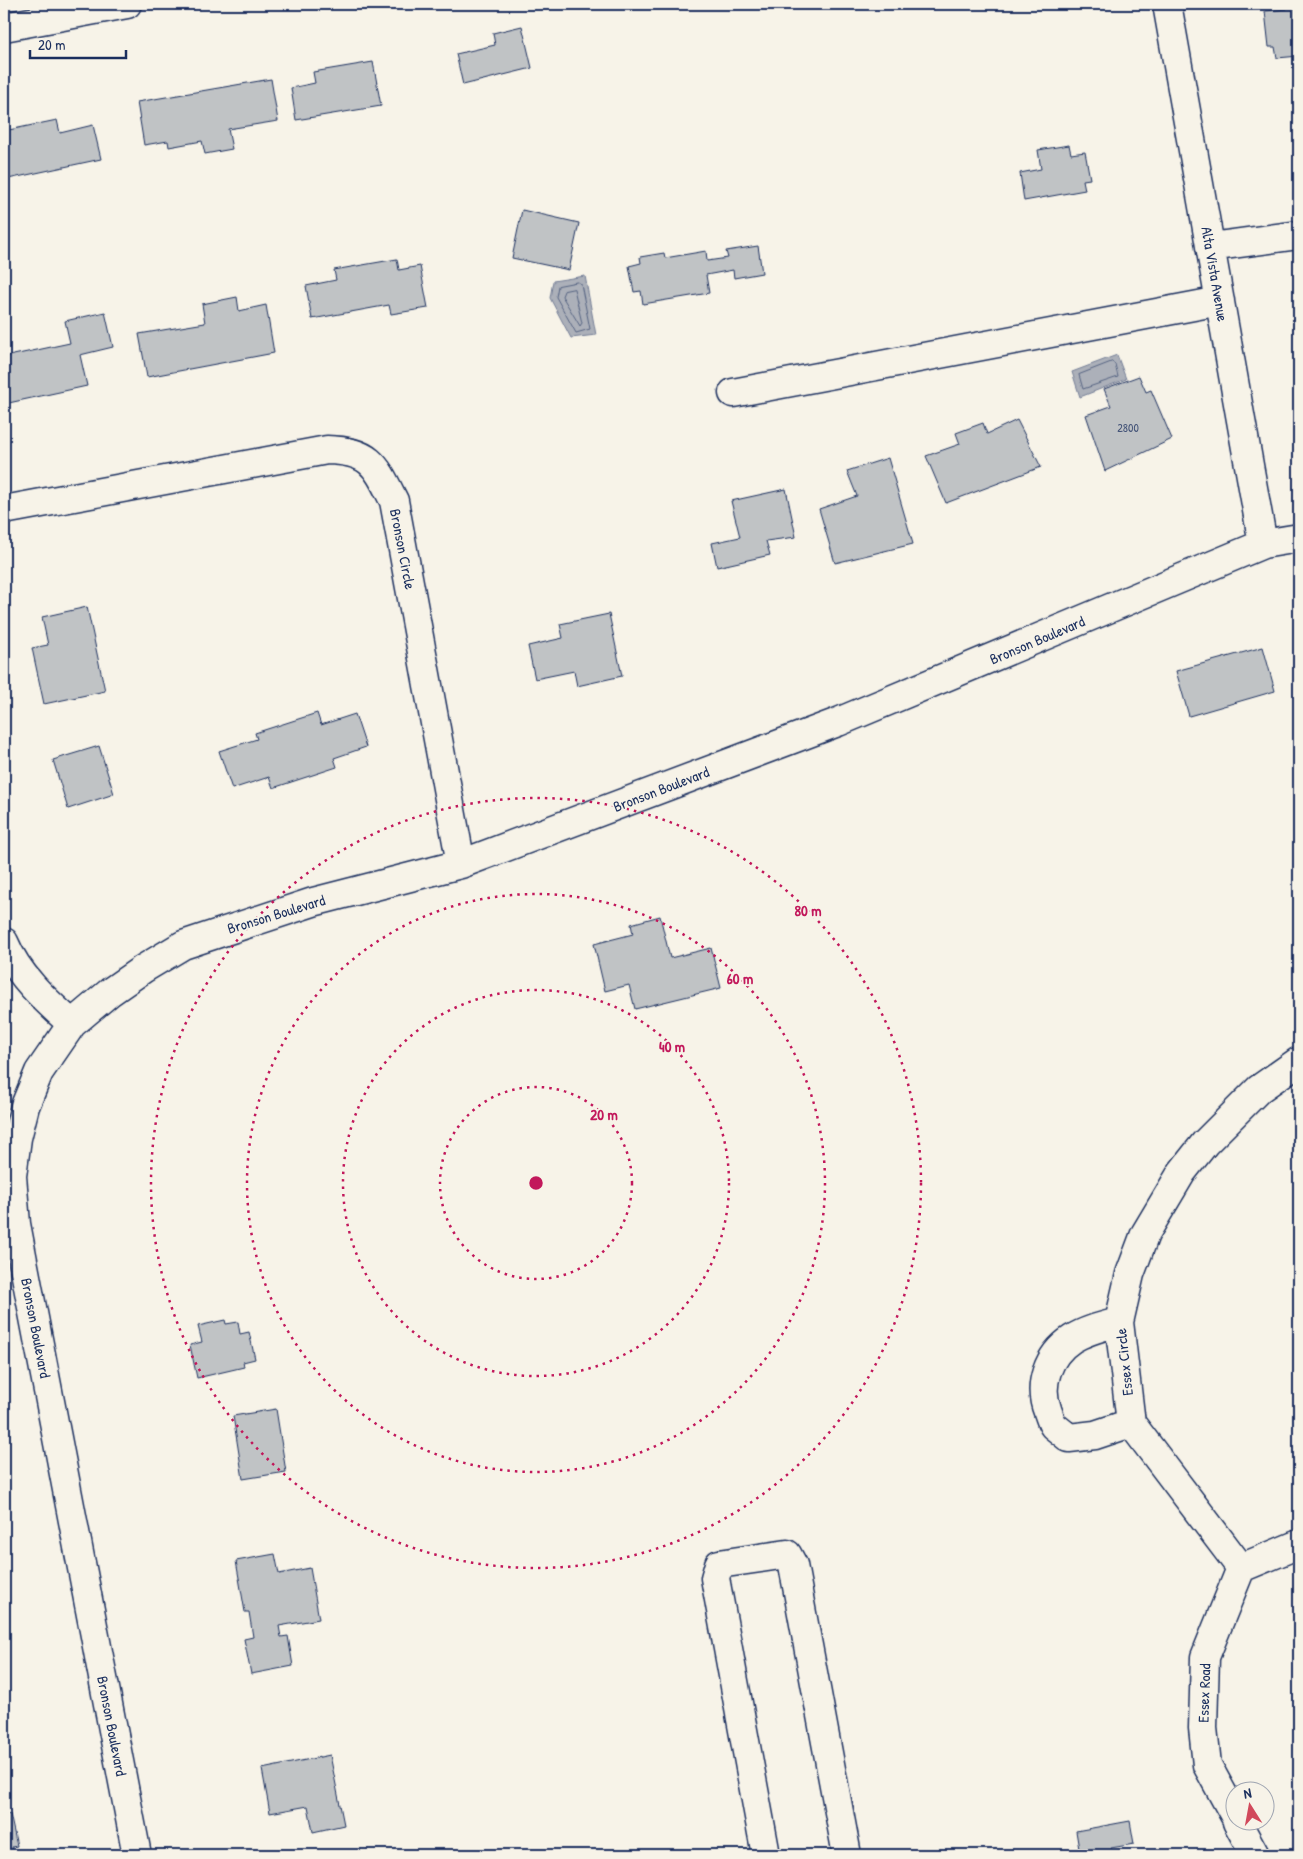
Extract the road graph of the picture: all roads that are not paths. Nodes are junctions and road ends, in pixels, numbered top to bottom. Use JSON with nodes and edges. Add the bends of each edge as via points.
{"nodes":[{"id":1,"x":127,"y":4,"type":"edge"},
{"id":2,"x":1167,"y":4,"type":"edge"},
{"id":3,"x":4,"y":27,"type":"edge"},
{"id":4,"x":1299,"y":235,"type":"edge"},
{"id":5,"x":1210,"y":247,"type":"junction"},
{"id":6,"x":1220,"y":301,"type":"junction"},
{"id":7,"x":733,"y":393,"type":"dead end"},
{"id":8,"x":4,"y":510,"type":"edge"},
{"id":9,"x":1299,"y":538,"type":"edge"},
{"id":10,"x":1263,"y":544,"type":"junction"},
{"id":11,"x":461,"y":864,"type":"junction"},
{"id":12,"x":4,"y":942,"type":"edge"},
{"id":13,"x":72,"y":1024,"type":"junction"},
{"id":14,"x":1299,"y":1061,"type":"edge"},
{"id":15,"x":1119,"y":1322,"type":"junction"},
{"id":16,"x":1131,"y":1423,"type":"junction"},
{"id":17,"x":1299,"y":1544,"type":"edge"},
{"id":18,"x":1241,"y":1568,"type":"junction"},
{"id":19,"x":1226,"y":1801,"type":"edge"},
{"id":20,"x":1243,"y":1832,"type":"edge"},
{"id":21,"x":136,"y":1855,"type":"edge"},
{"id":22,"x":766,"y":1855,"type":"edge"},
{"id":23,"x":847,"y":1855,"type":"edge"},
{"id":24,"x":1255,"y":1855,"type":"edge"}],
"edges":[{"from":1,"to":3,"type":"street"},
{"from":2,"to":5,"type":"street","name":"Alta Vista Avenue"},
{"from":4,"to":5,"type":"street"},
{"from":5,"to":6,"type":"street","name":"Alta Vista Avenue"},
{"from":6,"to":7,"type":"street"},
{"from":6,"to":10,"type":"street","name":"Alta Vista Avenue"},
{"from":8,"to":11,"type":"street","name":"Bronson Circle","via":[[327,450],[350,451],[368,459],[394,501]]},
{"from":9,"to":10,"type":"street","name":"Bronson Boulevard"},
{"from":10,"to":11,"type":"street","name":"Bronson Boulevard","via":[[838,722]]},
{"from":11,"to":13,"type":"street","name":"Bronson Boulevard","via":[[313,902],[183,945],[123,983]]},
{"from":12,"to":13,"type":"street","via":[[10,958],[36,991]]},
{"from":13,"to":21,"type":"street","name":"Bronson Boulevard","via":[[39,1072],[25,1106],[12,1176],[16,1224]]},
{"from":14,"to":15,"type":"street","name":"Essex Circle","via":[[1259,1090],[1205,1143],[1182,1172],[1145,1234],[1130,1274]]},
{"from":15,"to":16,"type":"street","name":"Essex Circle"},
{"from":15,"to":16,"type":"street","via":[[1090,1330],[1058,1351],[1049,1364],[1043,1385],[1044,1404],[1053,1425],[1069,1438],[1095,1435]]},
{"from":16,"to":18,"type":"street"},
{"from":17,"to":18,"type":"street"},
{"from":18,"to":19,"type":"street","name":"Essex Road","via":[[1205,1657],[1203,1728],[1207,1765]]},
{"from":20,"to":24,"type":"street","name":"Essex Road"},
{"from":22,"to":23,"type":"street","via":[[715,1578],[720,1564],[787,1554],[793,1565]]}]}
